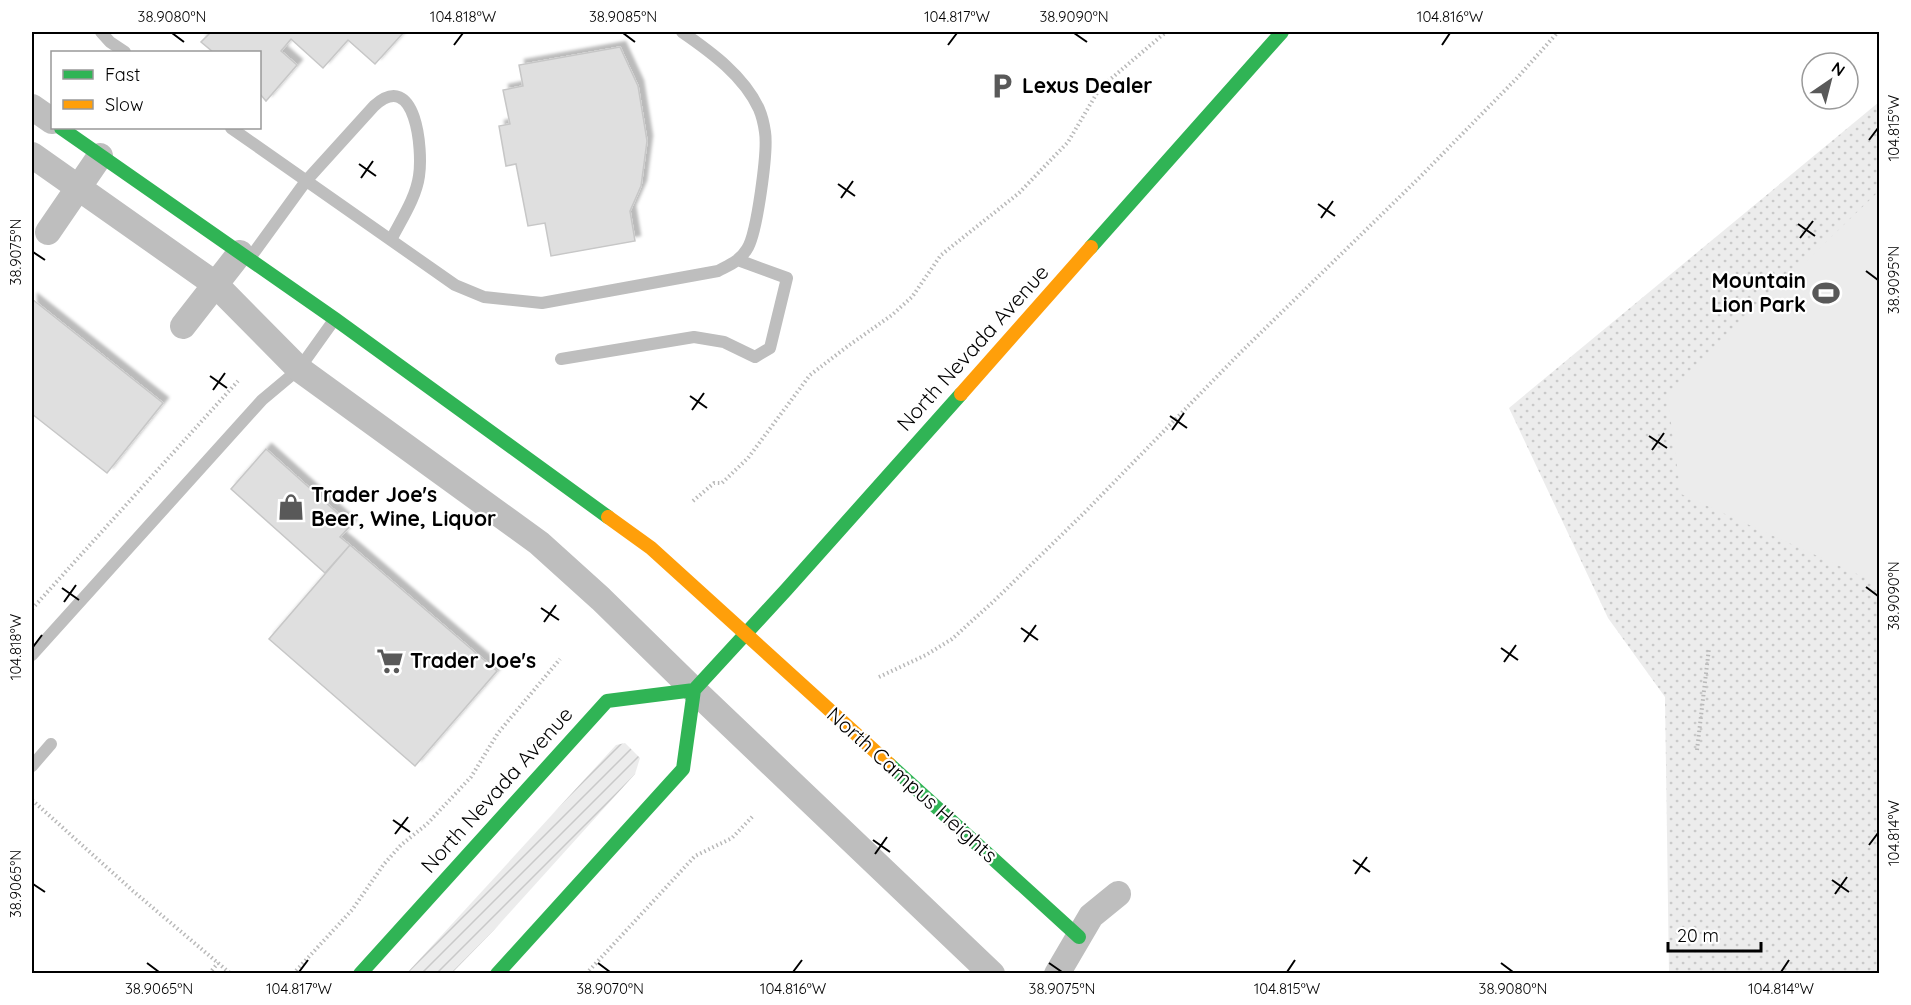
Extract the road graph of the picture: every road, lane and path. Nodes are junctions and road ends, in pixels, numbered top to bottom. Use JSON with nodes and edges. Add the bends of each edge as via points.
{"nodes":[{"id":1,"x":101,"y":32,"type":"edge"},
{"id":2,"x":682,"y":32,"type":"edge"},
{"id":3,"x":1166,"y":32,"type":"edge"},
{"id":4,"x":1282,"y":32,"type":"edge"},
{"id":5,"x":1558,"y":32,"type":"edge"},
{"id":6,"x":124,"y":51,"type":"edge"},
{"id":7,"x":32,"y":106,"type":"edge"},
{"id":8,"x":51,"y":121,"type":"edge"},
{"id":9,"x":62,"y":129,"type":"edge"},
{"id":10,"x":232,"y":129,"type":"edge"},
{"id":11,"x":32,"y":155,"type":"edge"},
{"id":12,"x":100,"y":156,"type":"junction"},
{"id":13,"x":306,"y":180,"type":"junction"},
{"id":14,"x":78,"y":188,"type":"junction"},
{"id":15,"x":48,"y":232,"type":"dead end"},
{"id":16,"x":391,"y":240,"type":"junction"},
{"id":17,"x":245,"y":256,"type":"junction"},
{"id":18,"x":738,"y":260,"type":"junction"},
{"id":19,"x":215,"y":284,"type":"junction"},
{"id":20,"x":335,"y":319,"type":"junction"},
{"id":21,"x":183,"y":326,"type":"dead end"},
{"id":22,"x":561,"y":359,"type":"dead end"},
{"id":23,"x":299,"y":369,"type":"junction"},
{"id":24,"x":238,"y":381,"type":"dead end"},
{"id":25,"x":693,"y":501,"type":"dead end"},
{"id":26,"x":32,"y":609,"type":"edge"},
{"id":27,"x":746,"y":633,"type":"junction"},
{"id":28,"x":1709,"y":648,"type":"dead end"},
{"id":29,"x":32,"y":655,"type":"edge"},
{"id":30,"x":560,"y":659,"type":"dead end"},
{"id":31,"x":879,"y":677,"type":"dead end"},
{"id":32,"x":694,"y":690,"type":"junction"},
{"id":33,"x":51,"y":744,"type":"dead end"},
{"id":34,"x":1697,"y":750,"type":"dead end"},
{"id":35,"x":32,"y":766,"type":"edge"},
{"id":36,"x":32,"y":800,"type":"edge"},
{"id":37,"x":754,"y":815,"type":"dead end"},
{"id":38,"x":1118,"y":894,"type":"dead end"},
{"id":39,"x":1079,"y":937,"type":"junction"},
{"id":40,"x":218,"y":963,"type":"junction"},
{"id":41,"x":209,"y":974,"type":"edge"},
{"id":42,"x":231,"y":974,"type":"edge"},
{"id":43,"x":293,"y":974,"type":"edge"},
{"id":44,"x":360,"y":974,"type":"edge"},
{"id":45,"x":497,"y":974,"type":"edge"},
{"id":46,"x":586,"y":974,"type":"edge"},
{"id":47,"x":992,"y":974,"type":"edge"},
{"id":48,"x":1057,"y":974,"type":"edge"}],
"edges":[{"from":1,"to":6,"type":"lane"},
{"from":2,"to":18,"type":"lane","via":[[711,51],[744,86],[760,110],[765,133],[764,166],[754,228],[748,248]]},
{"from":3,"to":25,"type":"path","via":[[1100,88],[1068,142],[1019,193],[941,255],[912,297],[892,315],[810,375],[748,458],[723,483],[714,483]]},
{"from":4,"to":27,"type":"main road","name":"North Nevada Avenue"},
{"from":5,"to":31,"type":"path","via":[[1420,177],[994,601],[952,639]]},
{"from":7,"to":8,"type":"street"},
{"from":9,"to":12,"type":"main road","name":"North Campus Heights"},
{"from":10,"to":13,"type":"lane"},
{"from":11,"to":14,"type":"street"},
{"from":12,"to":14,"type":"street"},
{"from":12,"to":17,"type":"main road","name":"North Campus Heights"},
{"from":13,"to":16,"type":"lane"},
{"from":13,"to":16,"type":"lane","via":[[382,98],[394,96],[406,101],[420,139],[420,174],[417,189]]},
{"from":13,"to":17,"type":"lane"},
{"from":14,"to":15,"type":"street"},
{"from":14,"to":19,"type":"street"},
{"from":16,"to":18,"type":"lane","via":[[454,285],[484,297],[522,302],[542,303],[718,272]]},
{"from":17,"to":19,"type":"street"},
{"from":17,"to":20,"type":"main road","name":"North Campus Heights"},
{"from":18,"to":22,"type":"lane","via":[[787,278],[770,348],[755,357],[724,342],[694,337]]},
{"from":19,"to":21,"type":"street"},
{"from":19,"to":23,"type":"street"},
{"from":20,"to":23,"type":"lane"},
{"from":20,"to":27,"type":"main road","name":"North Campus Heights","via":[[651,548]]},
{"from":23,"to":29,"type":"lane","via":[[262,400]]},
{"from":23,"to":32,"type":"street","via":[[539,543]]},
{"from":24,"to":26,"type":"path"},
{"from":27,"to":32,"type":"main road","name":"North Nevada Avenue"},
{"from":27,"to":39,"type":"main road","name":"North Campus Heights"},
{"from":28,"to":34,"type":"path"},
{"from":30,"to":43,"type":"path","via":[[498,733],[471,777],[427,824],[401,845],[352,910]]},
{"from":32,"to":44,"type":"main road","name":"North Nevada Avenue","via":[[607,701]]},
{"from":32,"to":45,"type":"main road","via":[[683,770]]},
{"from":32,"to":47,"type":"street"},
{"from":33,"to":35,"type":"lane"},
{"from":36,"to":40,"type":"path"},
{"from":37,"to":46,"type":"path","via":[[732,838],[695,856]]},
{"from":38,"to":39,"type":"street","via":[[1091,916]]},
{"from":39,"to":48,"type":"street"},
{"from":40,"to":41,"type":"path"},
{"from":40,"to":42,"type":"path"}]}
